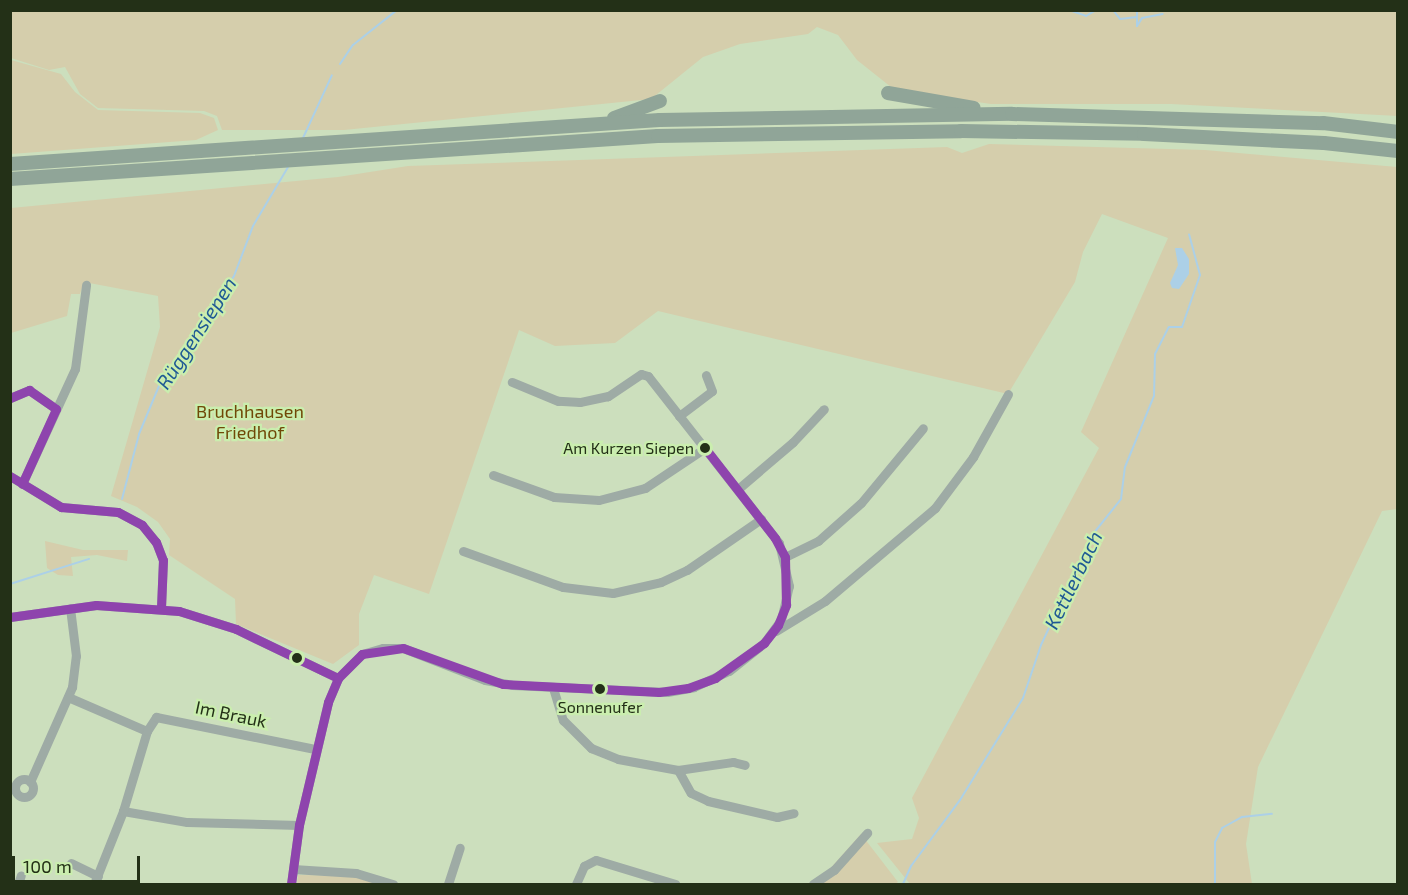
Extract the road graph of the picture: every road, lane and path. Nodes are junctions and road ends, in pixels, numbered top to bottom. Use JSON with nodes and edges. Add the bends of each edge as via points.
{"nodes":[{"id":1,"x":888,"y":93,"type":"dead end"},
{"id":2,"x":660,"y":101,"type":"dead end"},
{"id":3,"x":1012,"y":114,"type":"junction"},
{"id":4,"x":533,"y":128,"type":"junction"},
{"id":5,"x":1398,"y":132,"type":"edge"},
{"id":6,"x":1398,"y":152,"type":"edge"},
{"id":7,"x":10,"y":164,"type":"edge"},
{"id":8,"x":10,"y":179,"type":"edge"},
{"id":9,"x":86,"y":285,"type":"dead end"},
{"id":10,"x":706,"y":375,"type":"dead end"},
{"id":11,"x":512,"y":382,"type":"dead end"},
{"id":12,"x":1008,"y":394,"type":"dead end"},
{"id":13,"x":10,"y":398,"type":"edge"},
{"id":14,"x":56,"y":409,"type":"junction"},
{"id":15,"x":824,"y":409,"type":"dead end"},
{"id":16,"x":676,"y":413,"type":"junction"},
{"id":17,"x":923,"y":429,"type":"dead end"},
{"id":18,"x":705,"y":448,"type":"junction"},
{"id":19,"x":493,"y":475,"type":"dead end"},
{"id":20,"x":10,"y":476,"type":"edge"},
{"id":21,"x":22,"y":484,"type":"junction"},
{"id":22,"x":738,"y":489,"type":"junction"},
{"id":23,"x":760,"y":519,"type":"junction"},
{"id":24,"x":463,"y":551,"type":"dead end"},
{"id":25,"x":785,"y":557,"type":"junction"},
{"id":26,"x":70,"y":608,"type":"junction"},
{"id":27,"x":161,"y":608,"type":"junction"},
{"id":28,"x":10,"y":617,"type":"edge"},
{"id":29,"x":774,"y":632,"type":"junction"},
{"id":30,"x":338,"y":678,"type":"junction"},
{"id":31,"x":553,"y":688,"type":"junction"},
{"id":32,"x":68,"y":697,"type":"junction"},
{"id":33,"x":147,"y":731,"type":"junction"},
{"id":34,"x":315,"y":749,"type":"junction"},
{"id":35,"x":745,"y":765,"type":"dead end"},
{"id":36,"x":678,"y":770,"type":"junction"},
{"id":37,"x":30,"y":782,"type":"junction"},
{"id":38,"x":13,"y":789,"type":"edge"},
{"id":39,"x":123,"y":811,"type":"junction"},
{"id":40,"x":794,"y":813,"type":"dead end"},
{"id":41,"x":299,"y":825,"type":"junction"},
{"id":42,"x":867,"y":833,"type":"dead end"},
{"id":43,"x":460,"y":848,"type":"dead end"},
{"id":44,"x":70,"y":863,"type":"dead end"},
{"id":45,"x":293,"y":869,"type":"junction"},
{"id":46,"x":96,"y":880,"type":"edge"},
{"id":47,"x":291,"y":885,"type":"edge"},
{"id":48,"x":393,"y":885,"type":"edge"},
{"id":49,"x":448,"y":885,"type":"edge"},
{"id":50,"x":576,"y":885,"type":"edge"},
{"id":51,"x":675,"y":885,"type":"edge"},
{"id":52,"x":813,"y":885,"type":"edge"}],
"edges":[{"from":1,"to":3,"type":"highway"},
{"from":2,"to":4,"type":"highway","via":[[618,117],[554,122]]},
{"from":3,"to":4,"type":"highway","via":[[660,120]]},
{"from":3,"to":5,"type":"highway","via":[[1323,123]]},
{"from":4,"to":7,"type":"highway"},
{"from":6,"to":8,"type":"highway","via":[[1324,143],[1144,134],[961,131],[658,136]]},
{"from":9,"to":14,"type":"street","via":[[76,364]]},
{"from":10,"to":16,"type":"street","via":[[712,391]]},
{"from":11,"to":16,"type":"street","via":[[558,401],[580,402],[608,396],[646,374]]},
{"from":12,"to":29,"type":"street","via":[[973,457],[935,508],[825,601]]},
{"from":13,"to":14,"type":"street","via":[[27,390]]},
{"from":14,"to":21,"type":"street"},
{"from":15,"to":22,"type":"street","via":[[787,448]]},
{"from":16,"to":18,"type":"street"},
{"from":17,"to":25,"type":"street","via":[[861,503],[818,540]]},
{"from":18,"to":19,"type":"street","via":[[645,488],[599,500],[554,497]]},
{"from":18,"to":22,"type":"street"},
{"from":20,"to":21,"type":"street"},
{"from":21,"to":27,"type":"street","via":[[61,507],[118,512],[142,525],[163,560]]},
{"from":22,"to":23,"type":"street"},
{"from":23,"to":24,"type":"street","via":[[677,575],[613,593],[563,587]]},
{"from":23,"to":25,"type":"street"},
{"from":25,"to":29,"type":"street","via":[[788,597]]},
{"from":26,"to":27,"type":"street","via":[[125,604]]},
{"from":26,"to":28,"type":"street"},
{"from":26,"to":32,"type":"street","via":[[76,656]]},
{"from":27,"to":30,"type":"street","via":[[217,622]]},
{"from":29,"to":31,"type":"street","via":[[749,656],[714,678],[674,691]]},
{"from":30,"to":31,"type":"street","via":[[362,654],[398,647],[485,680]]},
{"from":30,"to":34,"type":"street"},
{"from":31,"to":36,"type":"street","via":[[563,720],[583,743],[618,759]]},
{"from":32,"to":33,"type":"street"},
{"from":32,"to":37,"type":"street"},
{"from":33,"to":34,"type":"street","name":"Im Brauk","via":[[152,720],[161,716]]},
{"from":33,"to":39,"type":"street"},
{"from":34,"to":41,"type":"street"},
{"from":35,"to":36,"type":"street","via":[[733,762]]},
{"from":36,"to":40,"type":"street","via":[[688,789],[703,799],[777,817]]},
{"from":37,"to":38,"type":"street","via":[[22,780]]},
{"from":37,"to":38,"type":"street","via":[[32,791],[26,797]]},
{"from":39,"to":41,"type":"street","via":[[187,822]]},
{"from":39,"to":46,"type":"street"},
{"from":41,"to":45,"type":"street"},
{"from":42,"to":52,"type":"street","via":[[834,870]]},
{"from":43,"to":49,"type":"street"},
{"from":44,"to":46,"type":"street"},
{"from":45,"to":47,"type":"street"},
{"from":45,"to":48,"type":"street","via":[[356,873]]},
{"from":50,"to":51,"type":"street","via":[[584,866],[596,860]]}]}
